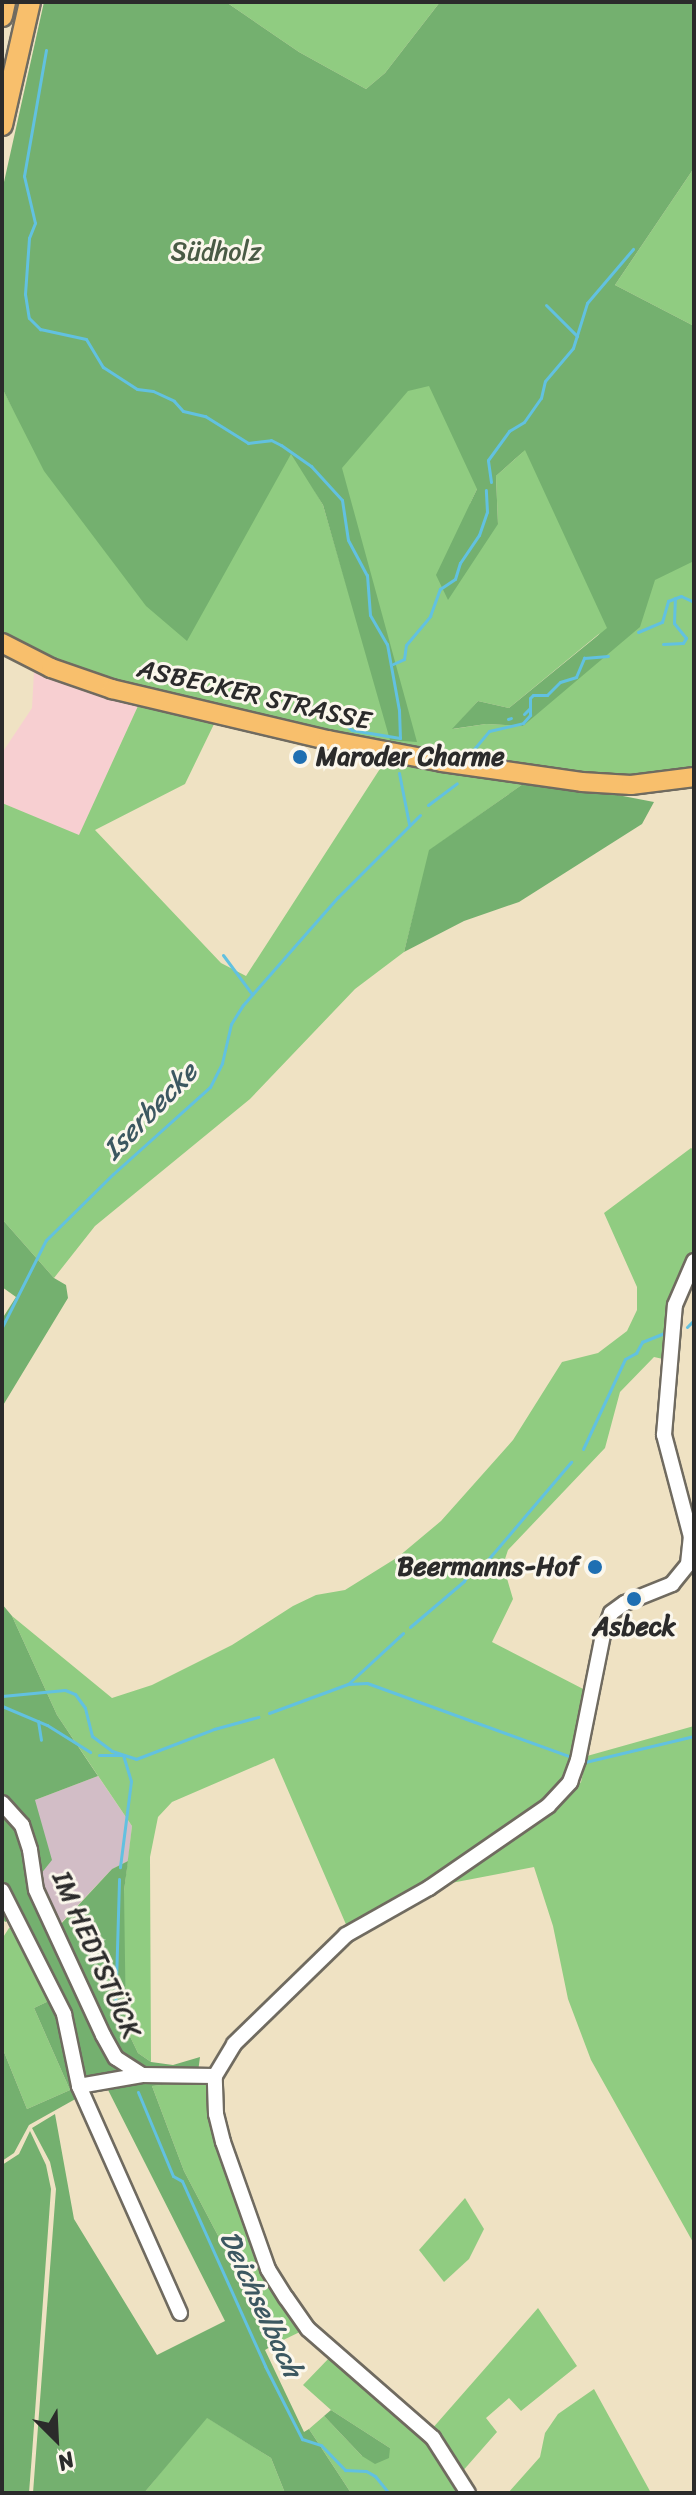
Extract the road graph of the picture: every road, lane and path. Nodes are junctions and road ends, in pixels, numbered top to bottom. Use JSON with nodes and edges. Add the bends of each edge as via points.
{"nodes":[{"id":1,"x":5,"y":2,"type":"edge"},
{"id":2,"x":30,"y":2,"type":"edge"},
{"id":3,"x":2,"y":16,"type":"edge"},
{"id":4,"x":2,"y":125,"type":"edge"},
{"id":5,"x":2,"y":643,"type":"edge"},
{"id":6,"x":690,"y":780,"type":"edge"},
{"id":7,"x":694,"y":1261,"type":"edge"},
{"id":8,"x":691,"y":1564,"type":"edge"},
{"id":9,"x":2,"y":1803,"type":"edge"},
{"id":10,"x":2,"y":1891,"type":"edge"},
{"id":11,"x":142,"y":2075,"type":"junction"},
{"id":12,"x":215,"y":2076,"type":"junction"},
{"id":13,"x":79,"y":2086,"type":"junction"},
{"id":14,"x":180,"y":2313,"type":"dead end"},
{"id":15,"x":468,"y":2493,"type":"edge"}],
"edges":[{"from":1,"to":3,"type":"highway"},
{"from":2,"to":4,"type":"highway"},
{"from":5,"to":6,"type":"main road","name":"ASBECKER STRASSE","via":[[83,681],[328,740],[582,782]]},
{"from":7,"to":8,"type":"street","via":[[675,1305],[664,1435],[691,1537]]},
{"from":8,"to":12,"type":"street","via":[[672,1584],[611,1613],[578,1760],[562,1791],[429,1888],[346,1935],[234,2044]]},
{"from":9,"to":11,"type":"street","name":"IM HEDTSTÜCK","via":[[22,1825],[36,1890],[103,2035],[116,2058]]},
{"from":10,"to":13,"type":"street","name":"IM HEDTSTÜCK","via":[[61,2006]]},
{"from":11,"to":12,"type":"street","name":"IM HEDTSTÜCK"},
{"from":11,"to":13,"type":"street","name":"IM HEDTSTÜCK"},
{"from":12,"to":15,"type":"street","via":[[223,2142],[268,2269],[308,2329],[433,2438]]},
{"from":13,"to":14,"type":"street","name":"IM HEDTSTÜCK"}]}
